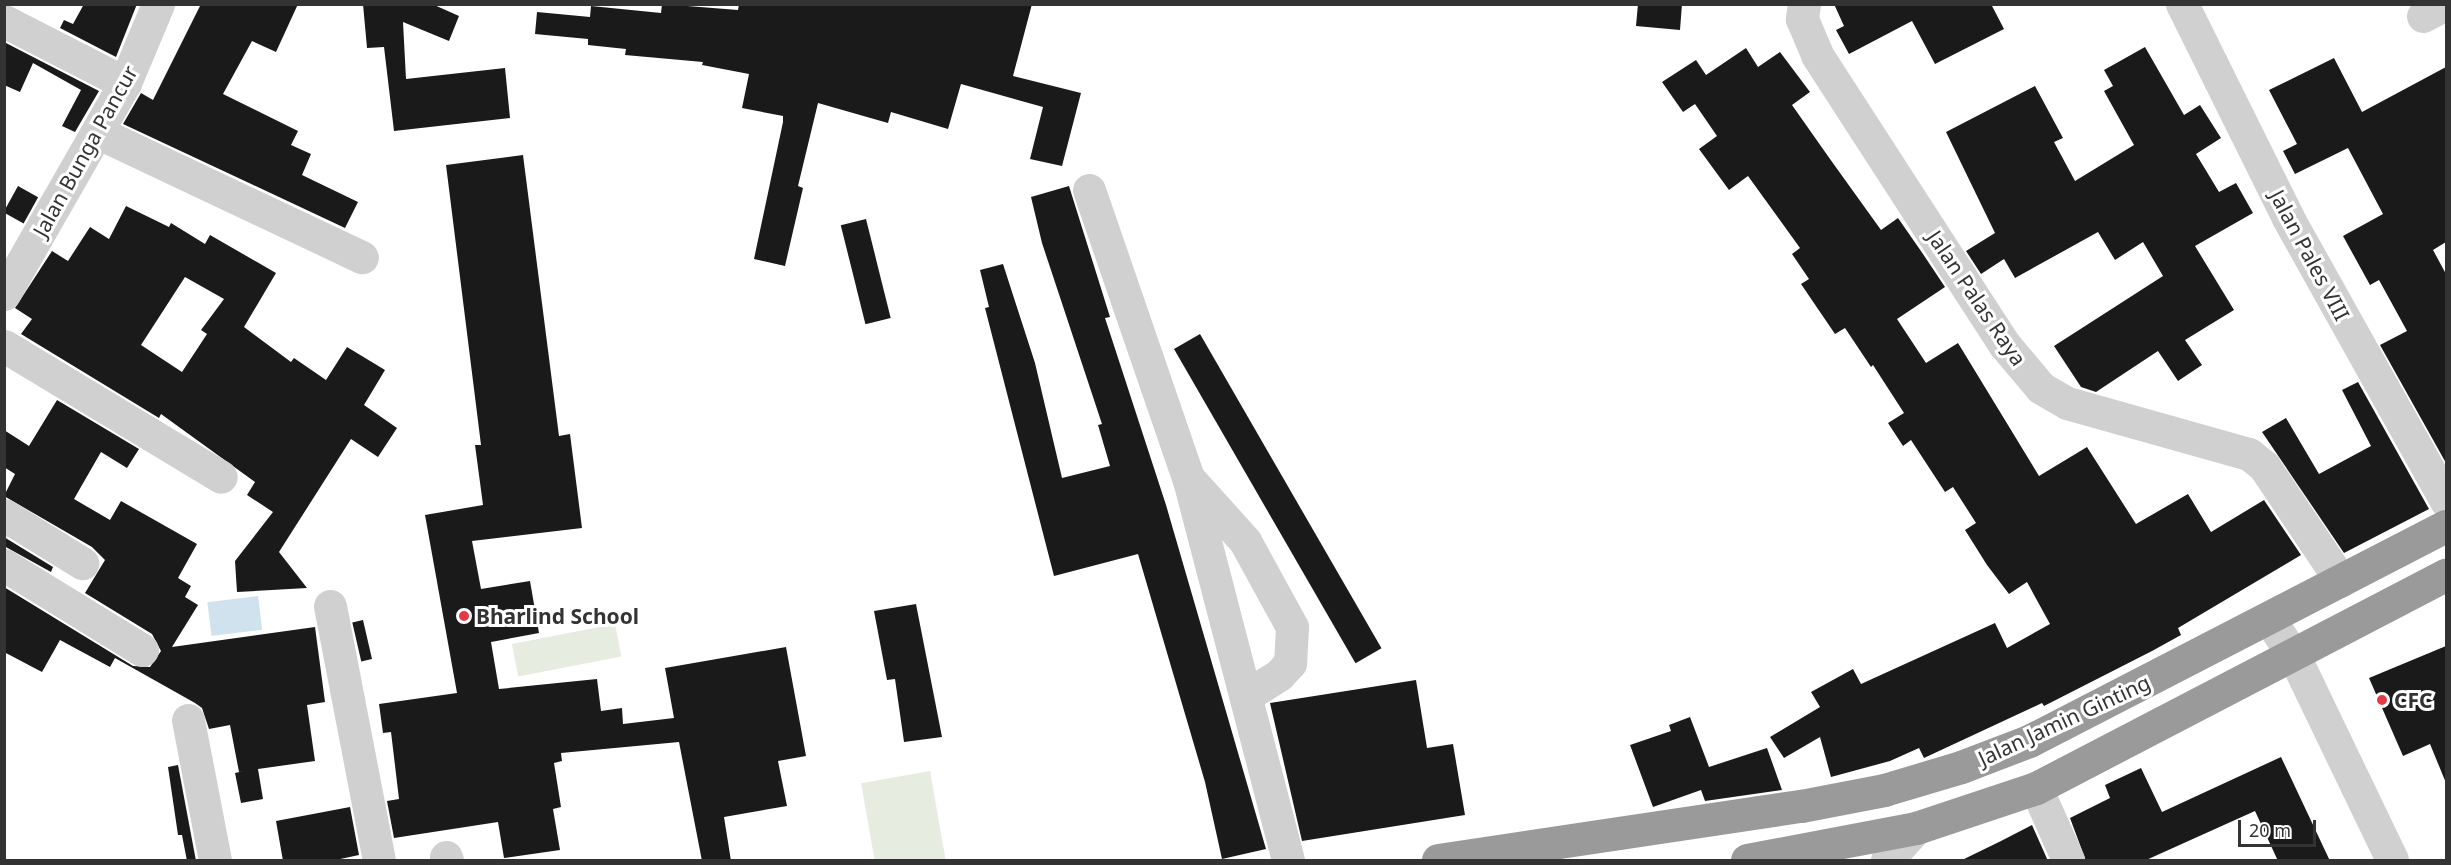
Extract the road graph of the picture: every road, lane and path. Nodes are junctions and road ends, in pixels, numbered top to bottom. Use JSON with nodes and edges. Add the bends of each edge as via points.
{"nodes":[{"id":1,"x":158,"y":4,"type":"edge"},
{"id":2,"x":1804,"y":4,"type":"edge"},
{"id":3,"x":2182,"y":4,"type":"edge"},
{"id":4,"x":4,"y":21,"type":"edge"},
{"id":5,"x":125,"y":83,"type":"junction"},
{"id":6,"x":97,"y":132,"type":"junction"},
{"id":7,"x":1089,"y":190,"type":"dead end"},
{"id":8,"x":362,"y":257,"type":"dead end"},
{"id":9,"x":4,"y":294,"type":"edge"},
{"id":10,"x":4,"y":346,"type":"edge"},
{"id":11,"x":221,"y":477,"type":"dead end"},
{"id":12,"x":1189,"y":480,"type":"junction"},
{"id":13,"x":2446,"y":501,"type":"edge"},
{"id":14,"x":4,"y":515,"type":"edge"},
{"id":15,"x":2446,"y":526,"type":"edge"},
{"id":16,"x":82,"y":563,"type":"dead end"},
{"id":17,"x":4,"y":565,"type":"edge"},
{"id":18,"x":2341,"y":581,"type":"junction"},
{"id":19,"x":2444,"y":582,"type":"edge"},
{"id":20,"x":330,"y":606,"type":"dead end"},
{"id":21,"x":2269,"y":620,"type":"junction"},
{"id":22,"x":142,"y":650,"type":"dead end"},
{"id":23,"x":2294,"y":656,"type":"junction"},
{"id":24,"x":1247,"y":695,"type":"junction"},
{"id":25,"x":188,"y":720,"type":"dead end"},
{"id":26,"x":2036,"y":789,"type":"junction"},
{"id":27,"x":1916,"y":828,"type":"junction"},
{"id":28,"x":215,"y":861,"type":"edge"},
{"id":29,"x":379,"y":861,"type":"edge"},
{"id":30,"x":1288,"y":861,"type":"edge"},
{"id":31,"x":1438,"y":861,"type":"edge"},
{"id":32,"x":1747,"y":861,"type":"edge"},
{"id":33,"x":1887,"y":861,"type":"edge"},
{"id":34,"x":2068,"y":861,"type":"edge"},
{"id":35,"x":2392,"y":861,"type":"edge"}],
"edges":[{"from":1,"to":5,"type":"street","name":"Jalan Bunga Pancur"},
{"from":2,"to":18,"type":"street","name":"Jalan Palas Raya","via":[[1802,19],[1818,55],[2004,344],[2041,388],[2067,403],[2249,454],[2264,466]]},
{"from":3,"to":13,"type":"street","name":"Jalan Pales VIII","via":[[2288,218]]},
{"from":4,"to":5,"type":"street"},
{"from":5,"to":6,"type":"street","name":"Jalan Bunga Pancur"},
{"from":6,"to":8,"type":"street"},
{"from":6,"to":9,"type":"street","name":"Jalan Bunga Pancur"},
{"from":7,"to":12,"type":"street"},
{"from":10,"to":11,"type":"street"},
{"from":12,"to":24,"type":"street"},
{"from":12,"to":24,"type":"street","via":[[1245,541],[1292,627],[1290,663],[1279,675]]},
{"from":14,"to":16,"type":"street"},
{"from":15,"to":18,"type":"highway","name":"Jalan Jamin Ginting"},
{"from":17,"to":22,"type":"street"},
{"from":18,"to":21,"type":"highway","name":"Jalan Jamin Ginting"},
{"from":19,"to":23,"type":"highway"},
{"from":20,"to":29,"type":"street"},
{"from":21,"to":23,"type":"street"},
{"from":21,"to":31,"type":"highway","name":"Jalan Jamin Ginting","via":[[2029,741],[1884,790]]},
{"from":23,"to":26,"type":"highway"},
{"from":23,"to":35,"type":"street"},
{"from":24,"to":30,"type":"street"},
{"from":25,"to":28,"type":"street"},
{"from":26,"to":27,"type":"highway"},
{"from":26,"to":34,"type":"street"},
{"from":27,"to":32,"type":"highway"},
{"from":27,"to":33,"type":"street"}]}
